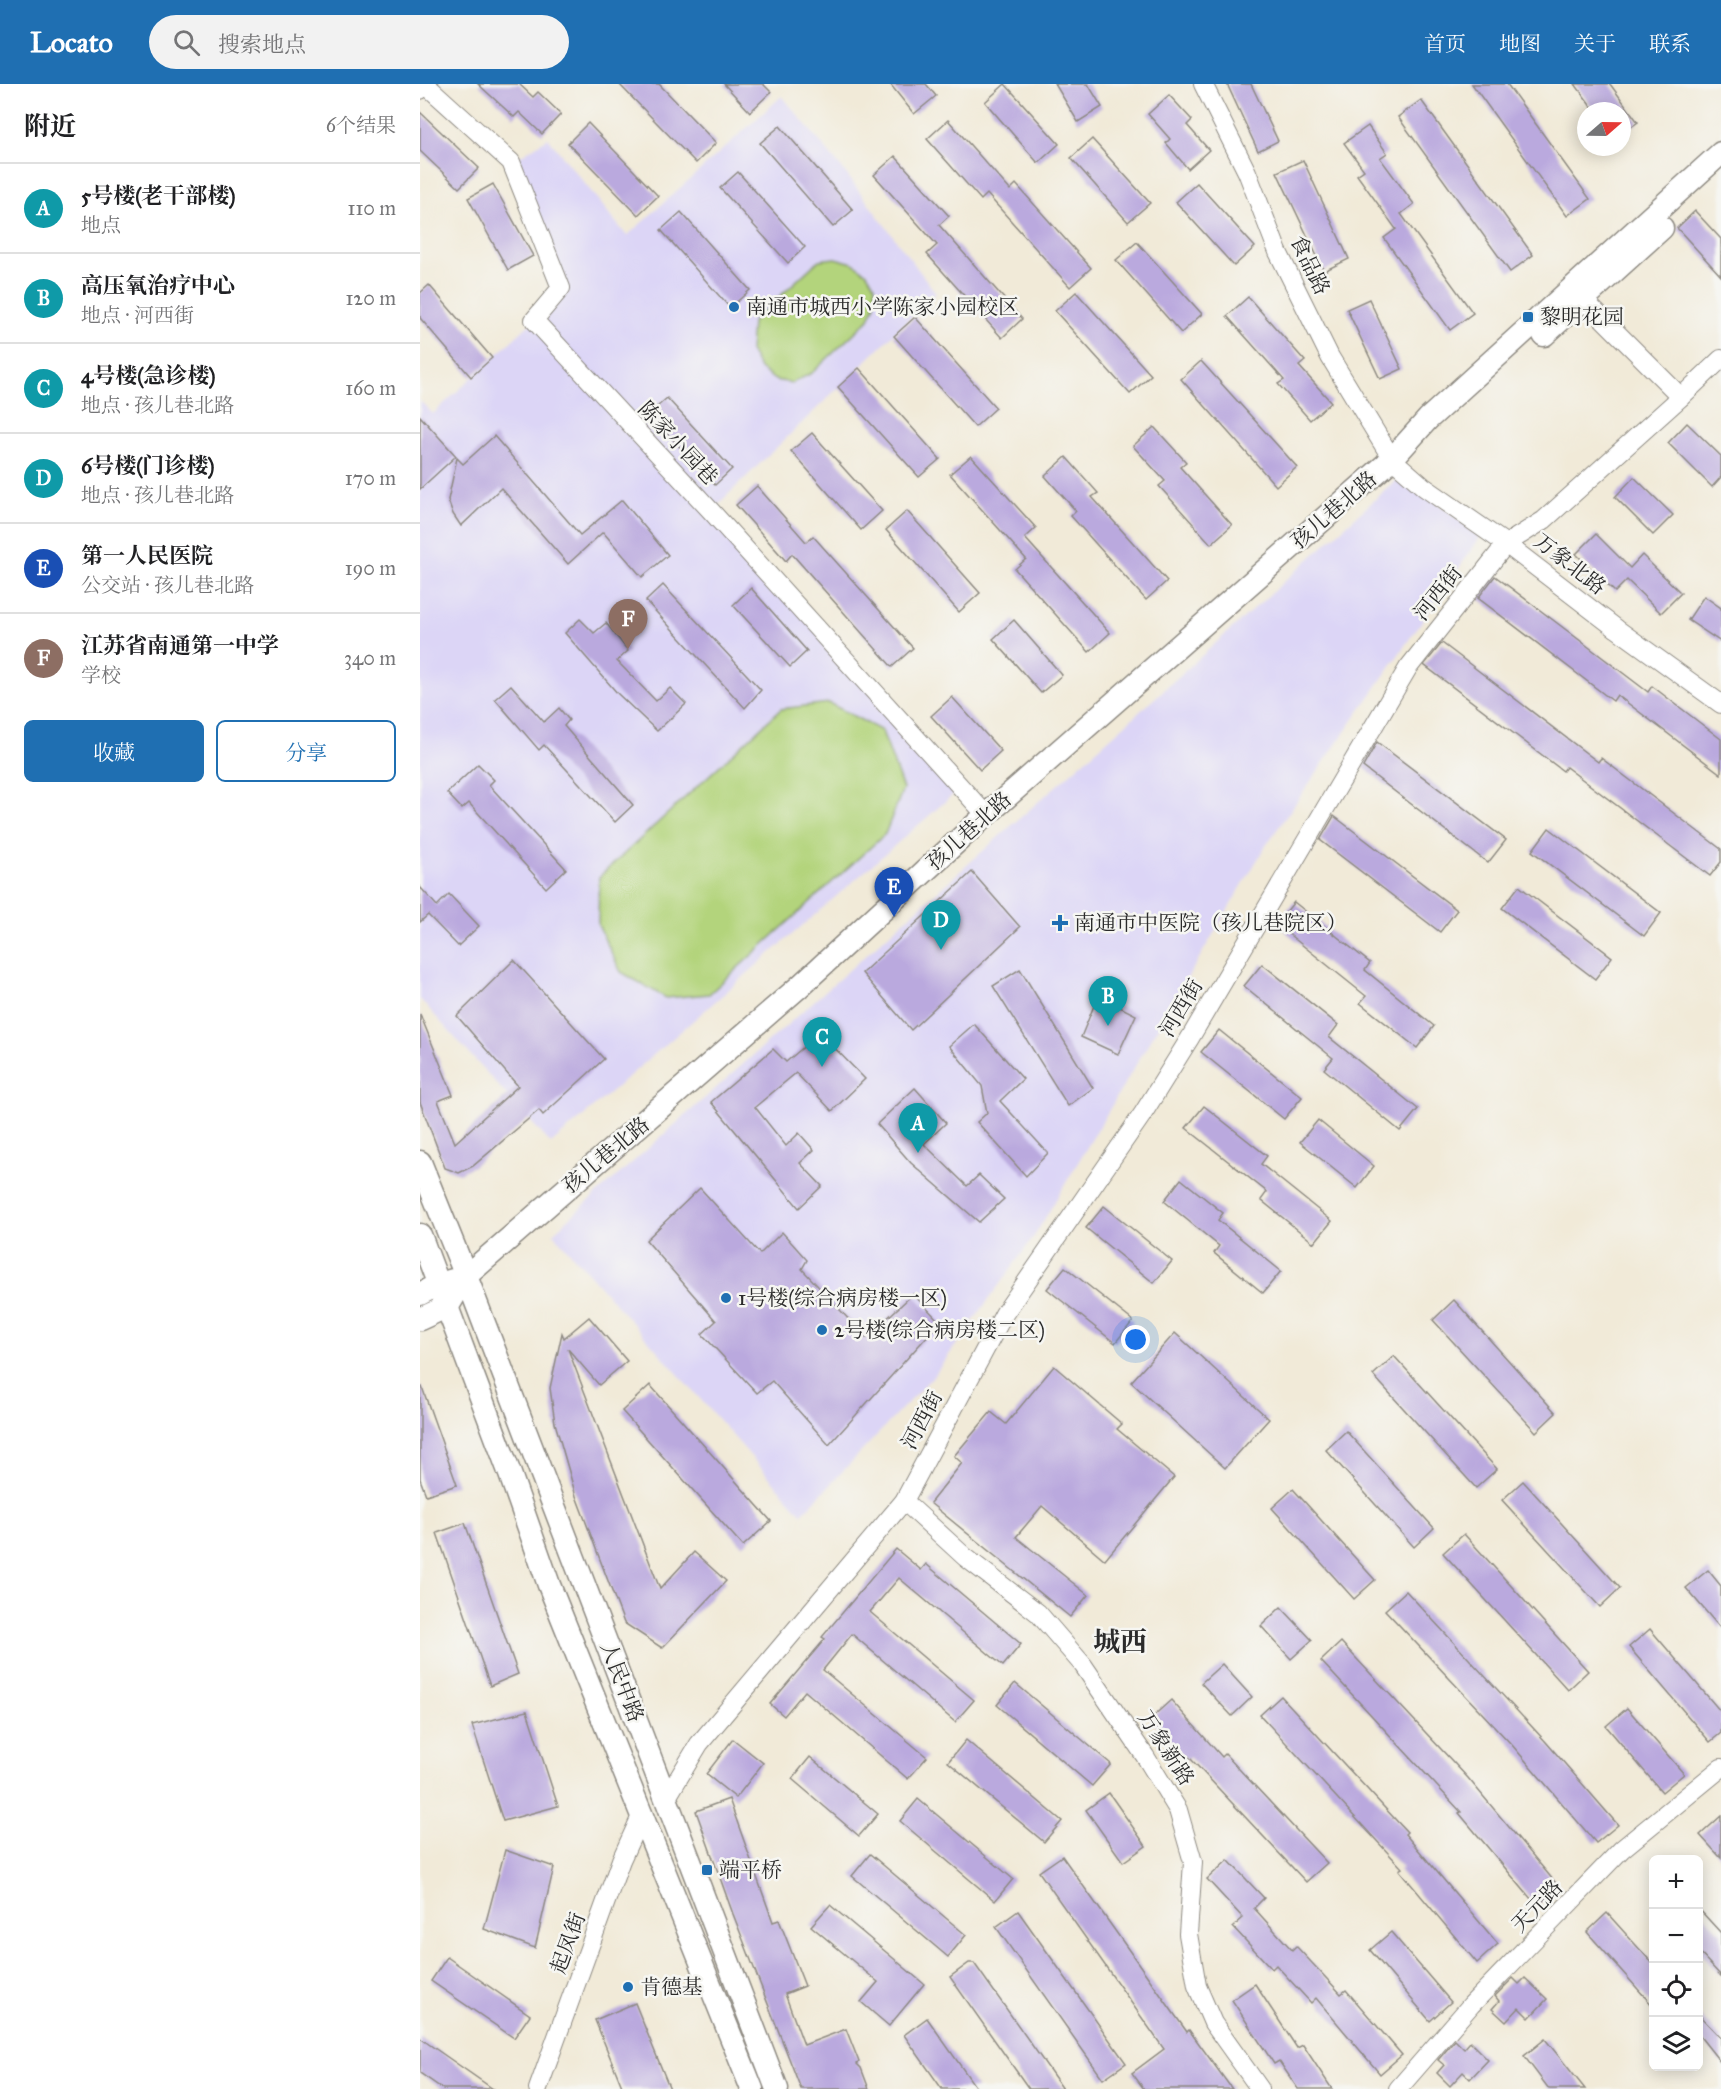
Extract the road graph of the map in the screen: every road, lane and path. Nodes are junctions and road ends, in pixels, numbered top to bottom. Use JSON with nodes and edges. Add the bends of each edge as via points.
{"nodes":[{"id":1,"x":425,"y":84,"type":"edge"},
{"id":2,"x":1203,"y":84,"type":"edge"},
{"id":3,"x":420,"y":90,"type":"edge"},
{"id":4,"x":1721,"y":153,"type":"edge"},
{"id":5,"x":1721,"y":173,"type":"edge"},
{"id":6,"x":1578,"y":294,"type":"junction"},
{"id":7,"x":1721,"y":359,"type":"edge"},
{"id":8,"x":1681,"y":397,"type":"junction"},
{"id":9,"x":1392,"y":459,"type":"junction"},
{"id":10,"x":1506,"y":544,"type":"junction"},
{"id":11,"x":1721,"y":704,"type":"edge"},
{"id":12,"x":986,"y":815,"type":"junction"},
{"id":13,"x":420,"y":1162,"type":"edge"},
{"id":14,"x":420,"y":1235,"type":"edge"},
{"id":15,"x":466,"y":1276,"type":"junction"},
{"id":16,"x":429,"y":1289,"type":"edge"},
{"id":17,"x":448,"y":1306,"type":"junction"},
{"id":18,"x":420,"y":1319,"type":"edge"},
{"id":19,"x":904,"y":1501,"type":"junction"},
{"id":20,"x":1721,"y":1767,"type":"edge"},
{"id":21,"x":666,"y":1799,"type":"junction"},
{"id":22,"x":642,"y":1814,"type":"junction"},
{"id":23,"x":538,"y":2089,"type":"edge"},
{"id":24,"x":752,"y":2089,"type":"edge"},
{"id":25,"x":777,"y":2089,"type":"edge"},
{"id":26,"x":1260,"y":2089,"type":"edge"},
{"id":27,"x":1398,"y":2089,"type":"edge"}],
"edges":[{"from":1,"to":3,"type":"street"},
{"from":1,"to":12,"type":"street","name":"陈家小园巷","via":[[510,162],[561,288],[534,321]]},
{"from":2,"to":9,"type":"street","name":"食品路","via":[[1330,357]]},
{"from":4,"to":6,"type":"main road","name":"孩儿巷北路"},
{"from":5,"to":6,"type":"main road","name":"孩儿巷北路"},
{"from":6,"to":8,"type":"street"},
{"from":6,"to":9,"type":"main road","name":"孩儿巷北路","via":[[1428,419]]},
{"from":7,"to":8,"type":"street","name":"河西街"},
{"from":8,"to":10,"type":"street","name":"河西街","via":[[1544,520]]},
{"from":9,"to":10,"type":"street","name":"万象北路"},
{"from":9,"to":12,"type":"main road","name":"孩儿巷北路"},
{"from":10,"to":11,"type":"street","name":"万象北路"},
{"from":10,"to":19,"type":"street","name":"河西街","via":[[1408,668],[1166,1077],[1004,1314]]},
{"from":12,"to":15,"type":"main road","name":"孩儿巷北路","via":[[791,994]]},
{"from":13,"to":15,"type":"main road","name":"人民中路"},
{"from":14,"to":16,"type":"main road","name":"人民中路"},
{"from":15,"to":16,"type":"main road"},
{"from":15,"to":17,"type":"main road"},
{"from":15,"to":21,"type":"main road","name":"人民中路"},
{"from":16,"to":17,"type":"main road","name":"人民中路"},
{"from":17,"to":18,"type":"main road"},
{"from":17,"to":22,"type":"main road","name":"人民中路","via":[[549,1585]]},
{"from":19,"to":21,"type":"street","name":"河西街","via":[[699,1744]]},
{"from":19,"to":26,"type":"street","name":"万象新路","via":[[965,1557],[1038,1613],[1083,1665],[1178,1809],[1193,1862],[1188,1934],[1197,1986],[1213,2023]]},
{"from":20,"to":27,"type":"street","name":"天元路","via":[[1622,1848],[1471,2005]]},
{"from":21,"to":25,"type":"main road","name":"人民中路"},
{"from":22,"to":23,"type":"street","name":"起凤街","via":[[621,1860]]},
{"from":22,"to":24,"type":"main road","name":"人民中路"}]}
